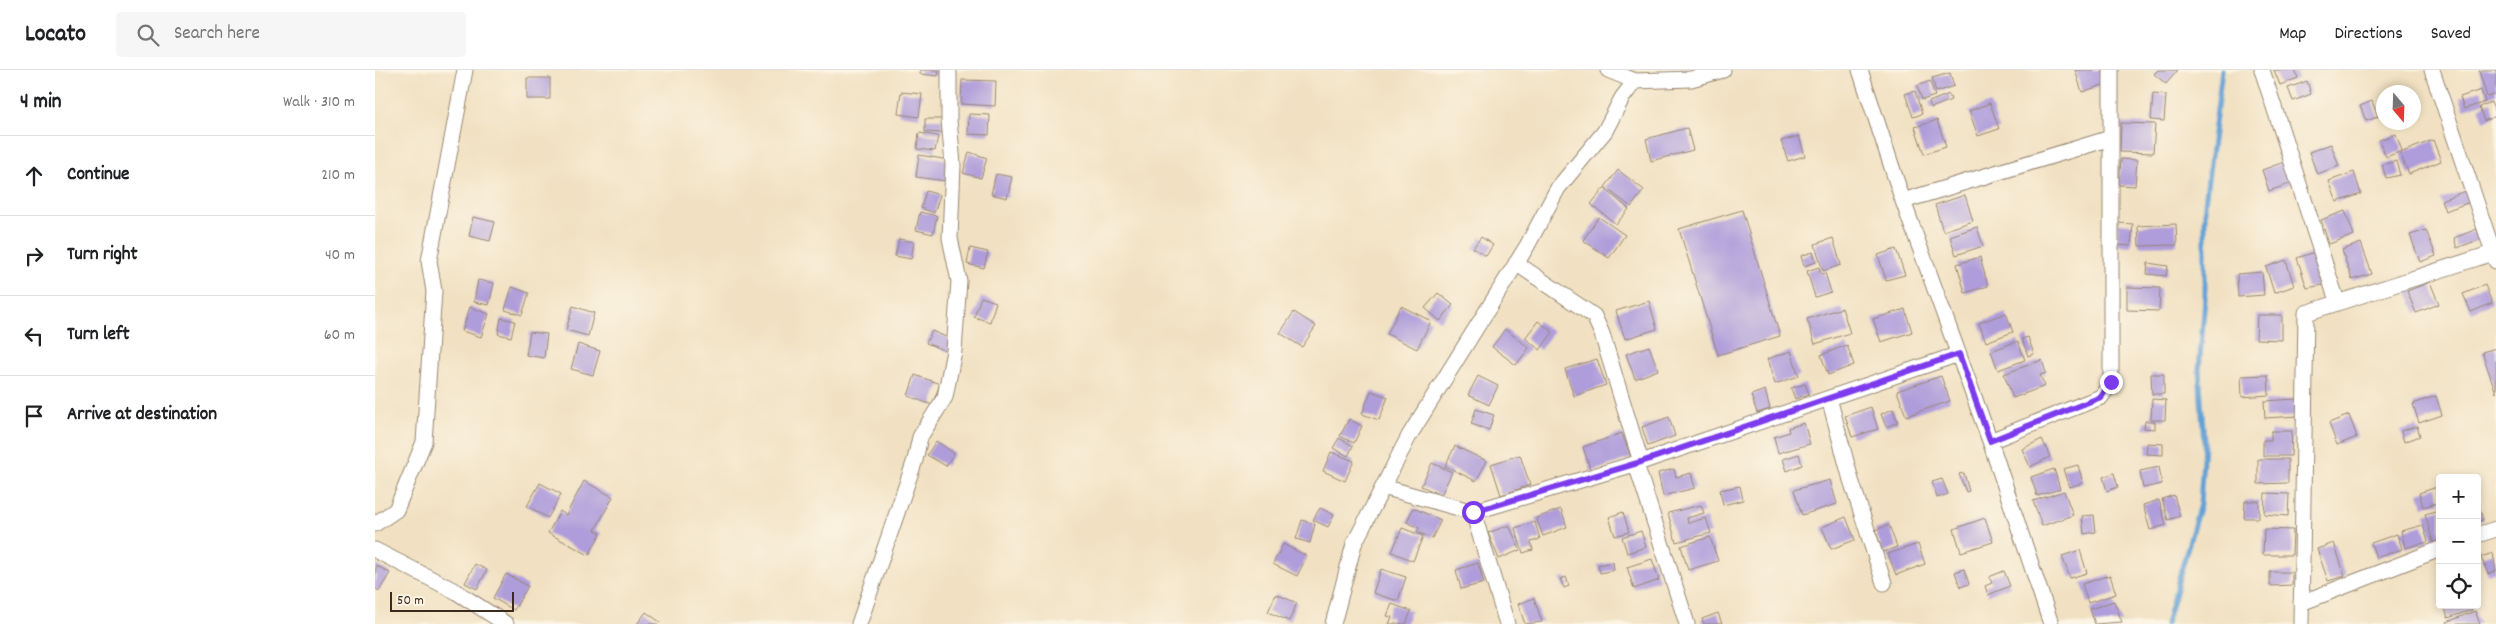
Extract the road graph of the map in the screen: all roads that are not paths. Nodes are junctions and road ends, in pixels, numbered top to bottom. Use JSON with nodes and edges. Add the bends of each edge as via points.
{"nodes":[{"id":1,"x":465,"y":70,"type":"edge"},
{"id":2,"x":949,"y":70,"type":"edge"},
{"id":3,"x":1608,"y":70,"type":"edge"},
{"id":4,"x":1723,"y":70,"type":"edge"},
{"id":5,"x":1860,"y":70,"type":"edge"},
{"id":6,"x":2111,"y":70,"type":"edge"},
{"id":7,"x":2262,"y":70,"type":"edge"},
{"id":8,"x":2432,"y":70,"type":"edge"},
{"id":9,"x":1635,"y":81,"type":"junction"},
{"id":10,"x":2111,"y":138,"type":"junction"},
{"id":11,"x":1903,"y":201,"type":"junction"},
{"id":12,"x":2495,"y":256,"type":"edge"},
{"id":13,"x":1516,"y":263,"type":"junction"},
{"id":14,"x":2337,"y":301,"type":"junction"},
{"id":15,"x":1959,"y":354,"type":"junction"},
{"id":16,"x":1829,"y":398,"type":"junction"},
{"id":17,"x":1990,"y":441,"type":"junction"},
{"id":18,"x":1639,"y":463,"type":"junction"},
{"id":19,"x":1383,"y":487,"type":"junction"},
{"id":20,"x":1473,"y":512,"type":"junction"},
{"id":21,"x":375,"y":524,"type":"edge"},
{"id":22,"x":2496,"y":529,"type":"edge"},
{"id":23,"x":2481,"y":535,"type":"edge"},
{"id":24,"x":375,"y":550,"type":"edge"},
{"id":25,"x":2436,"y":551,"type":"edge"},
{"id":26,"x":1884,"y":583,"type":"dead end"},
{"id":27,"x":2301,"y":603,"type":"junction"},
{"id":28,"x":507,"y":624,"type":"edge"},
{"id":29,"x":859,"y":624,"type":"edge"},
{"id":30,"x":1333,"y":624,"type":"edge"},
{"id":31,"x":1507,"y":624,"type":"edge"},
{"id":32,"x":1687,"y":624,"type":"edge"},
{"id":33,"x":2051,"y":624,"type":"edge"},
{"id":34,"x":2301,"y":624,"type":"edge"}],
"edges":[{"from":1,"to":21,"type":"street","via":[[429,261],[434,291],[425,442],[396,510]]},
{"from":2,"to":29,"type":"street","via":[[953,164],[950,238],[959,281],[954,352],[945,396],[920,436],[915,460]]},
{"from":3,"to":9,"type":"street"},
{"from":4,"to":9,"type":"street","via":[[1691,79]]},
{"from":5,"to":11,"type":"street"},
{"from":6,"to":10,"type":"street"},
{"from":7,"to":14,"type":"street"},
{"from":8,"to":12,"type":"street"},
{"from":9,"to":13,"type":"street","via":[[1605,131],[1558,188]]},
{"from":10,"to":11,"type":"street"},
{"from":10,"to":17,"type":"street","via":[[2111,382],[2101,397]]},
{"from":11,"to":15,"type":"street"},
{"from":12,"to":14,"type":"street"},
{"from":13,"to":18,"type":"street","via":[[1594,316]]},
{"from":13,"to":19,"type":"street","via":[[1409,436]]},
{"from":14,"to":27,"type":"street","via":[[2306,313]]},
{"from":15,"to":16,"type":"street"},
{"from":15,"to":17,"type":"street"},
{"from":16,"to":18,"type":"street"},
{"from":16,"to":26,"type":"street"},
{"from":17,"to":33,"type":"street"},
{"from":18,"to":20,"type":"street"},
{"from":18,"to":32,"type":"street"},
{"from":19,"to":20,"type":"street"},
{"from":19,"to":30,"type":"street","via":[[1354,544]]},
{"from":20,"to":31,"type":"street"},
{"from":22,"to":23,"type":"street"},
{"from":24,"to":28,"type":"street","via":[[455,591]]},
{"from":25,"to":27,"type":"street"},
{"from":27,"to":34,"type":"street"}]}
